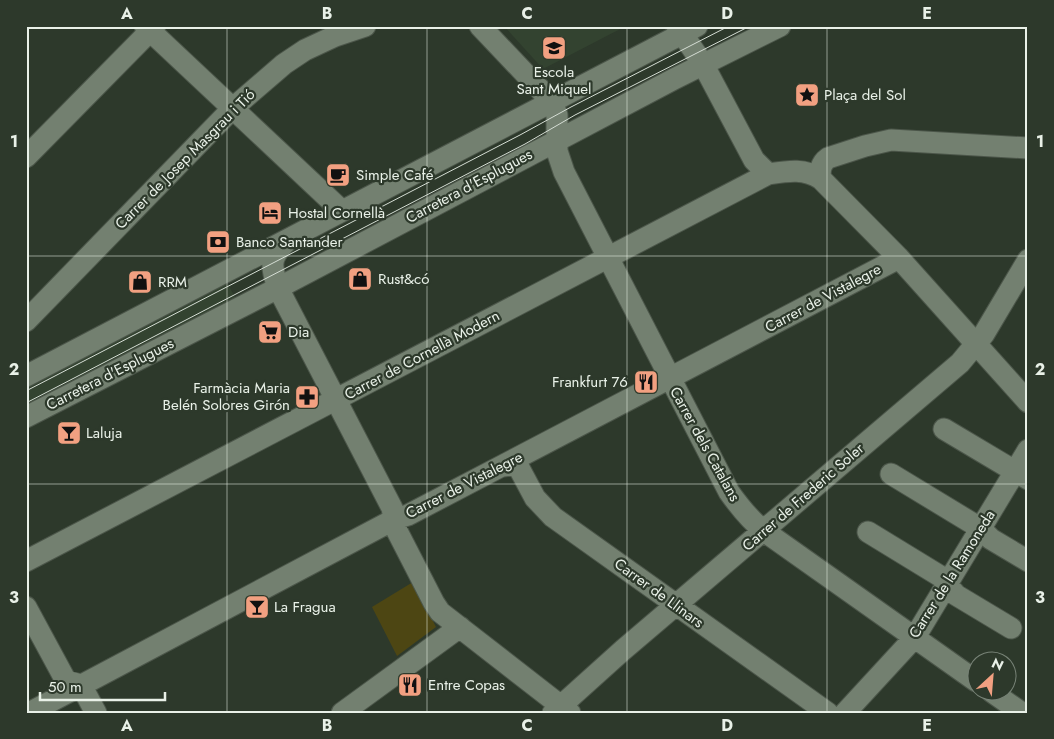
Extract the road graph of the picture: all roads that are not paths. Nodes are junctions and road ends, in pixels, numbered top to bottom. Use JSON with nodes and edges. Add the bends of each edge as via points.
{"nodes":[{"id":1,"x":365,"y":26,"type":"edge"},
{"id":2,"x":480,"y":26,"type":"edge"},
{"id":3,"x":780,"y":26,"type":"edge"},
{"id":4,"x":150,"y":28,"type":"edge"},
{"id":5,"x":685,"y":29,"type":"edge"},
{"id":6,"x":704,"y":64,"type":"junction"},
{"id":7,"x":552,"y":102,"type":"junction"},
{"id":8,"x":233,"y":108,"type":"junction"},
{"id":9,"x":556,"y":141,"type":"junction"},
{"id":10,"x":1028,"y":148,"type":"edge"},
{"id":11,"x":26,"y":157,"type":"edge"},
{"id":12,"x":768,"y":174,"type":"junction"},
{"id":13,"x":822,"y":179,"type":"junction"},
{"id":14,"x":342,"y":211,"type":"junction"},
{"id":15,"x":288,"y":240,"type":"junction"},
{"id":16,"x":607,"y":258,"type":"junction"},
{"id":17,"x":899,"y":258,"type":"junction"},
{"id":18,"x":1028,"y":260,"type":"edge"},
{"id":19,"x":278,"y":288,"type":"junction"},
{"id":20,"x":26,"y":321,"type":"edge"},
{"id":21,"x":977,"y":344,"type":"junction"},
{"id":22,"x":26,"y":376,"type":"edge"},
{"id":23,"x":670,"y":379,"type":"junction"},
{"id":24,"x":336,"y":401,"type":"junction"},
{"id":25,"x":1028,"y":402,"type":"edge"},
{"id":26,"x":26,"y":417,"type":"edge"},
{"id":27,"x":944,"y":429,"type":"dead end"},
{"id":28,"x":1028,"y":450,"type":"edge"},
{"id":29,"x":503,"y":466,"type":"junction"},
{"id":30,"x":891,"y":474,"type":"dead end"},
{"id":31,"x":1022,"y":475,"type":"edge"},
{"id":32,"x":395,"y":519,"type":"junction"},
{"id":33,"x":980,"y":528,"type":"junction"},
{"id":34,"x":764,"y":531,"type":"junction"},
{"id":35,"x":868,"y":532,"type":"dead end"},
{"id":36,"x":26,"y":561,"type":"edge"},
{"id":37,"x":1028,"y":561,"type":"edge"},
{"id":38,"x":947,"y":585,"type":"junction"},
{"id":39,"x":677,"y":606,"type":"junction"},
{"id":40,"x":26,"y":607,"type":"edge"},
{"id":41,"x":460,"y":626,"type":"junction"},
{"id":42,"x":1011,"y":628,"type":"dead end"},
{"id":43,"x":915,"y":637,"type":"junction"},
{"id":44,"x":966,"y":674,"type":"edge"},
{"id":45,"x":81,"y":685,"type":"junction"},
{"id":46,"x":1006,"y":702,"type":"edge"},
{"id":47,"x":561,"y":710,"type":"edge"},
{"id":48,"x":29,"y":713,"type":"edge"},
{"id":49,"x":96,"y":713,"type":"edge"},
{"id":50,"x":342,"y":713,"type":"edge"},
{"id":51,"x":828,"y":713,"type":"edge"},
{"id":52,"x":845,"y":713,"type":"edge"},
{"id":53,"x":1022,"y":713,"type":"edge"}],
"edges":[{"from":1,"to":8,"type":"street","name":"Carrer de Josep Masgrau i Tió","via":[[305,50]]},
{"from":2,"to":7,"type":"street"},
{"from":3,"to":6,"type":"street","name":"Carretera d'Esplugues"},
{"from":4,"to":8,"type":"street"},
{"from":4,"to":11,"type":"street"},
{"from":5,"to":6,"type":"street"},
{"from":5,"to":7,"type":"street"},
{"from":6,"to":9,"type":"street","name":"Carretera d'Esplugues"},
{"from":6,"to":12,"type":"street","via":[[754,160]]},
{"from":7,"to":9,"type":"street","name":"Carrer dels Catalans","via":[[557,114]]},
{"from":7,"to":14,"type":"street"},
{"from":8,"to":14,"type":"street"},
{"from":8,"to":20,"type":"street","name":"Carrer de Josep Masgrau i Tió"},
{"from":9,"to":16,"type":"street","name":"Carrer dels Catalans","via":[[564,172]]},
{"from":9,"to":19,"type":"street","name":"Carretera d'Esplugues"},
{"from":10,"to":13,"type":"street","via":[[891,140],[824,160]]},
{"from":12,"to":13,"type":"street","name":"Carrer de Cornellà Modern","via":[[796,170]]},
{"from":12,"to":16,"type":"street","name":"Carrer de Cornellà Modern"},
{"from":13,"to":17,"type":"street"},
{"from":14,"to":15,"type":"street"},
{"from":15,"to":19,"type":"street","via":[[276,251],[274,258],[272,269]]},
{"from":15,"to":22,"type":"street"},
{"from":16,"to":23,"type":"street","name":"Carrer dels Catalans"},
{"from":16,"to":24,"type":"street","name":"Carrer de Cornellà Modern"},
{"from":17,"to":21,"type":"street"},
{"from":17,"to":23,"type":"street","name":"Carrer de Vistalegre"},
{"from":18,"to":21,"type":"street","name":"Carrer de Frederic Soler"},
{"from":19,"to":24,"type":"street"},
{"from":19,"to":26,"type":"street","name":"Carretera d'Esplugues"},
{"from":21,"to":25,"type":"street"},
{"from":21,"to":34,"type":"street","name":"Carrer de Frederic Soler","via":[[960,363]]},
{"from":23,"to":29,"type":"street","name":"Carrer de Vistalegre"},
{"from":23,"to":34,"type":"street","name":"Carrer dels Catalans","via":[[729,492]]},
{"from":24,"to":32,"type":"street"},
{"from":24,"to":36,"type":"street","name":"Carrer de Cornellà Modern"},
{"from":27,"to":31,"type":"street"},
{"from":28,"to":31,"type":"street","name":"Carrer de la Ramoneda"},
{"from":29,"to":32,"type":"street","name":"Carrer de Vistalegre"},
{"from":29,"to":39,"type":"street","name":"Carrer de Llinars","via":[[519,468],[535,498],[553,517]]},
{"from":30,"to":33,"type":"street"},
{"from":31,"to":33,"type":"street","name":"Carrer de la Ramoneda"},
{"from":32,"to":41,"type":"street","via":[[396,529],[434,603],[440,612]]},
{"from":32,"to":45,"type":"street","name":"Carrer de Vistalegre"},
{"from":33,"to":37,"type":"street","via":[[991,539]]},
{"from":33,"to":38,"type":"street","name":"Carrer de la Ramoneda"},
{"from":34,"to":39,"type":"street","name":"Carrer de Frederic Soler"},
{"from":34,"to":43,"type":"street","name":"Carrer dels Catalans"},
{"from":35,"to":38,"type":"street","via":[[940,576]]},
{"from":38,"to":42,"type":"street","via":[[956,595]]},
{"from":38,"to":43,"type":"street","name":"Carrer de la Ramoneda"},
{"from":39,"to":47,"type":"street","name":"Carrer de Frederic Soler"},
{"from":39,"to":51,"type":"street","name":"Carrer de Llinars"},
{"from":40,"to":45,"type":"street","via":[[66,681]]},
{"from":41,"to":47,"type":"street"},
{"from":41,"to":50,"type":"street"},
{"from":43,"to":44,"type":"street","name":"Carrer dels Catalans"},
{"from":43,"to":52,"type":"street","name":"Carrer de la Ramoneda"},
{"from":45,"to":48,"type":"street","name":"Carrer de Vistalegre"},
{"from":45,"to":49,"type":"street"},
{"from":46,"to":53,"type":"street"}]}
